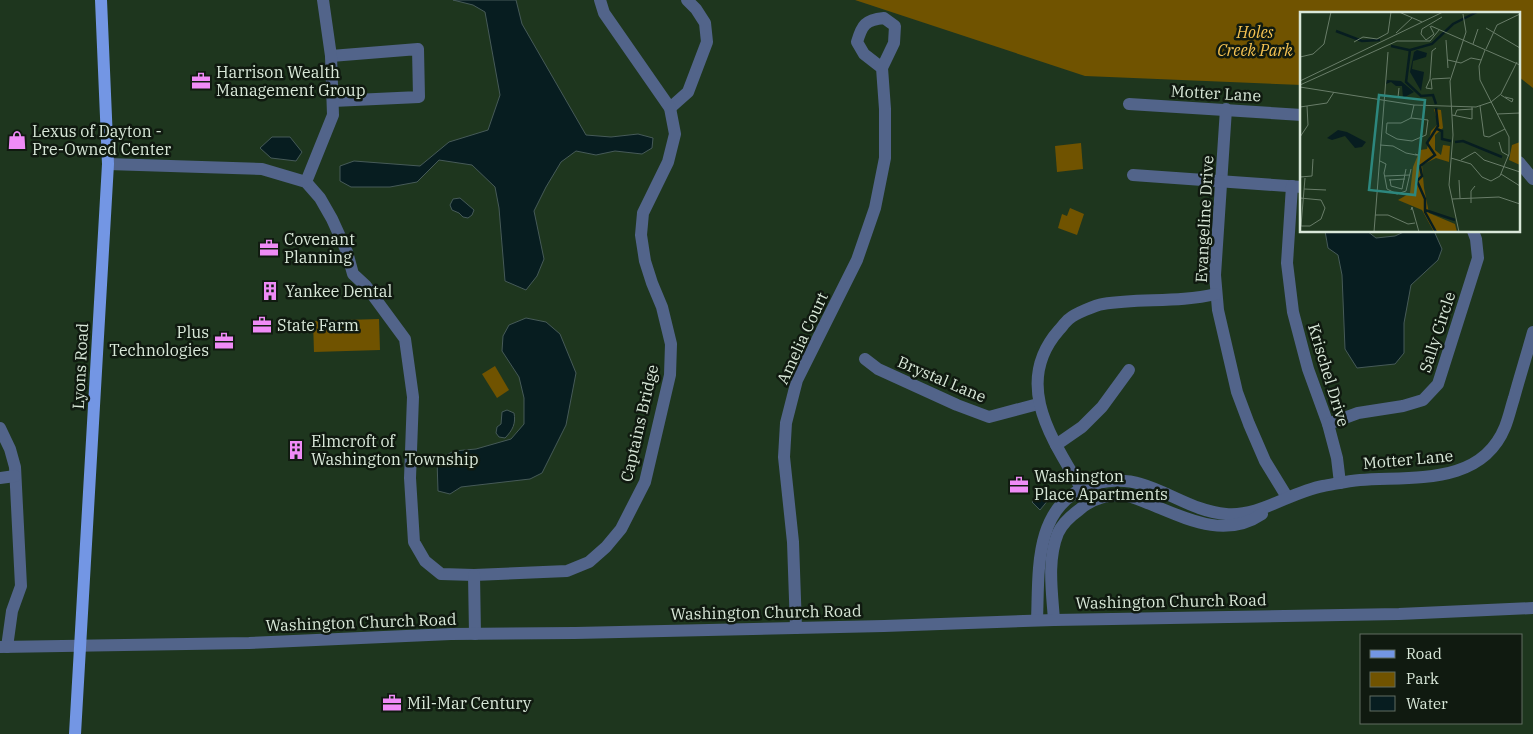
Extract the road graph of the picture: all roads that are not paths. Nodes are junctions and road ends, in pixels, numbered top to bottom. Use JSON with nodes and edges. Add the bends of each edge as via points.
{"nodes":[{"id":1,"x":101,"y":0,"type":"edge"},
{"id":2,"x":323,"y":0,"type":"edge"},
{"id":3,"x":600,"y":0,"type":"edge"},
{"id":4,"x":687,"y":0,"type":"edge"},
{"id":5,"x":331,"y":56,"type":"junction"},
{"id":6,"x":882,"y":68,"type":"dead end"},
{"id":7,"x":332,"y":101,"type":"junction"},
{"id":8,"x":1129,"y":104,"type":"dead end"},
{"id":9,"x":670,"y":108,"type":"junction"},
{"id":10,"x":1226,"y":109,"type":"junction"},
{"id":11,"x":1300,"y":115,"type":"edge"},
{"id":12,"x":1520,"y":163,"type":"edge"},
{"id":13,"x":108,"y":164,"type":"junction"},
{"id":14,"x":1133,"y":175,"type":"dead end"},
{"id":15,"x":1533,"y":179,"type":"edge"},
{"id":16,"x":1221,"y":181,"type":"junction"},
{"id":17,"x":306,"y":182,"type":"junction"},
{"id":18,"x":1297,"y":186,"type":"edge"},
{"id":19,"x":1473,"y":232,"type":"edge"},
{"id":20,"x":1216,"y":294,"type":"junction"},
{"id":21,"x":1533,"y":332,"type":"edge"},
{"id":22,"x":865,"y":359,"type":"dead end"},
{"id":23,"x":1129,"y":370,"type":"dead end"},
{"id":24,"x":1038,"y":404,"type":"junction"},
{"id":25,"x":1328,"y":424,"type":"junction"},
{"id":26,"x":0,"y":428,"type":"edge"},
{"id":27,"x":1056,"y":445,"type":"junction"},
{"id":28,"x":15,"y":476,"type":"junction"},
{"id":29,"x":0,"y":478,"type":"edge"},
{"id":30,"x":1340,"y":483,"type":"junction"},
{"id":31,"x":1082,"y":488,"type":"junction"},
{"id":32,"x":1287,"y":497,"type":"junction"},
{"id":33,"x":1089,"y":502,"type":"junction"},
{"id":34,"x":474,"y":576,"type":"junction"},
{"id":35,"x":1533,"y":608,"type":"edge"},
{"id":36,"x":1038,"y":620,"type":"junction"},
{"id":37,"x":1054,"y":620,"type":"junction"},
{"id":38,"x":796,"y":628,"type":"junction"},
{"id":39,"x":475,"y":634,"type":"junction"},
{"id":40,"x":4,"y":647,"type":"edge"},
{"id":41,"x":81,"y":647,"type":"junction"},
{"id":42,"x":75,"y":734,"type":"edge"}],
"edges":[{"from":1,"to":13,"type":"main road","name":"Lyons Road"},
{"from":2,"to":5,"type":"street"},
{"from":3,"to":9,"type":"street","name":"Captains Bridge","via":[[604,12]]},
{"from":4,"to":9,"type":"street","via":[[704,23],[706,42],[688,92]]},
{"from":5,"to":7,"type":"street"},
{"from":5,"to":7,"type":"street","via":[[418,49],[419,97]]},
{"from":6,"to":38,"type":"street","name":"Amelia Court","via":[[885,158],[875,208],[857,260],[797,380],[786,424],[784,457],[793,542]]},
{"from":7,"to":17,"type":"street","via":[[333,115]]},
{"from":8,"to":10,"type":"street","name":"Motter Lane"},
{"from":9,"to":34,"type":"street","name":"Captains Bridge","via":[[675,134],[668,162],[643,213],[641,235],[671,344],[670,375],[645,482],[621,529],[589,562],[568,571]]},
{"from":10,"to":11,"type":"street","name":"Motter Lane"},
{"from":10,"to":16,"type":"street","name":"Evangeline Drive"},
{"from":12,"to":15,"type":"street"},
{"from":13,"to":17,"type":"street","via":[[262,169]]},
{"from":13,"to":41,"type":"main road","name":"Lyons Road"},
{"from":14,"to":16,"type":"street"},
{"from":16,"to":18,"type":"street"},
{"from":16,"to":20,"type":"street","name":"Evangeline Drive"},
{"from":17,"to":34,"type":"street","name":"Captains Bridge","via":[[332,219],[353,274],[366,286],[405,339],[413,397],[410,478],[414,542],[425,561],[441,574]]},
{"from":18,"to":25,"type":"street","name":"Krischel Drive","via":[[1287,263],[1293,312]]},
{"from":19,"to":25,"type":"street","name":"Sally Circle","via":[[1478,258],[1438,384],[1423,400],[1358,413]]},
{"from":20,"to":24,"type":"street","via":[[1189,299],[1101,304],[1070,318],[1048,343],[1038,371]]},
{"from":20,"to":32,"type":"street","name":"Evangeline Drive","via":[[1240,400],[1265,460]]},
{"from":21,"to":30,"type":"street","name":"Motter Lane","via":[[1505,427],[1489,454],[1463,470],[1436,476]]},
{"from":22,"to":24,"type":"street","name":"Brystal Lane","via":[[878,370],[989,417]]},
{"from":23,"to":27,"type":"street","via":[[1102,407],[1082,427]]},
{"from":24,"to":27,"type":"street"},
{"from":25,"to":30,"type":"street","name":"Krischel Drive"},
{"from":26,"to":28,"type":"street","via":[[10,450]]},
{"from":27,"to":31,"type":"street"},
{"from":28,"to":29,"type":"street"},
{"from":28,"to":40,"type":"street","via":[[21,586]]},
{"from":30,"to":32,"type":"street","name":"Motter Lane"},
{"from":31,"to":32,"type":"street","name":"Motter Lane","via":[[1117,481],[1139,483],[1206,511],[1227,514],[1249,513]]},
{"from":31,"to":33,"type":"street"},
{"from":31,"to":36,"type":"street","name":"Motter Lane","via":[[1057,510],[1047,527],[1041,545]]},
{"from":32,"to":33,"type":"street","name":"Motter Lane","via":[[1252,521],[1234,526],[1208,526],[1122,495]]},
{"from":33,"to":37,"type":"street","name":"Motter Lane","via":[[1077,510],[1059,531],[1051,570]]},
{"from":34,"to":39,"type":"street"},
{"from":35,"to":37,"type":"street","name":"Washington Church Road"},
{"from":36,"to":37,"type":"street","name":"Washington Church Road"},
{"from":36,"to":38,"type":"street","name":"Washington Church Road"},
{"from":38,"to":39,"type":"street","name":"Washington Church Road"},
{"from":39,"to":41,"type":"street","name":"Washington Church Road"},
{"from":40,"to":41,"type":"street","name":"Washington Church Road"},
{"from":41,"to":42,"type":"main road","name":"Lyons Road"}]}
